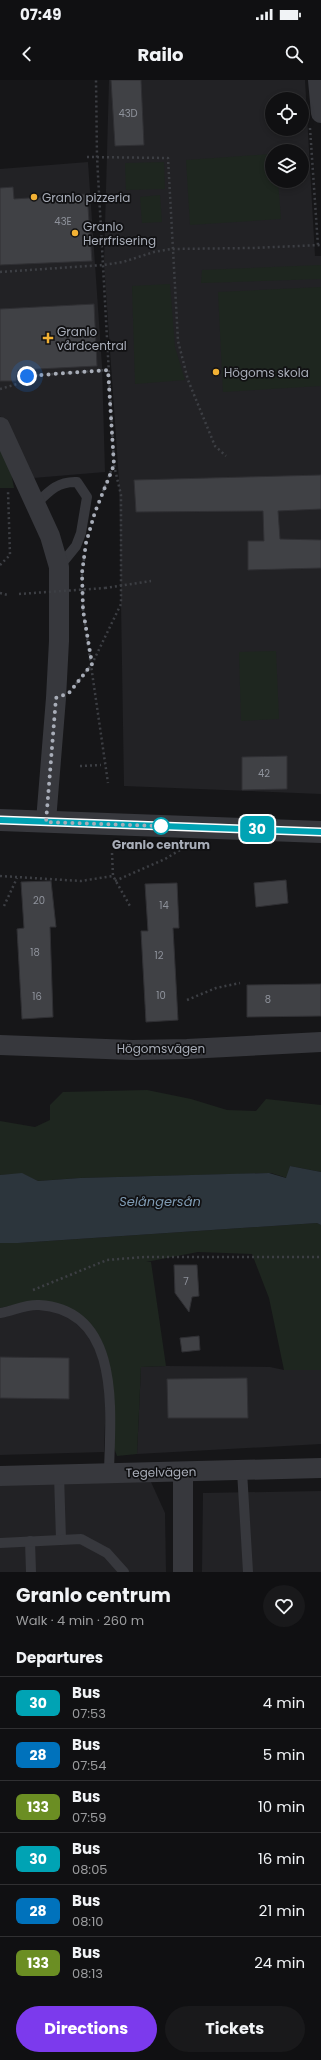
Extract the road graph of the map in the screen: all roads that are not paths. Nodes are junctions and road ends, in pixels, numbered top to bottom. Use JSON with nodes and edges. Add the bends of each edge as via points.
{"nodes":[{"id":1,"x":318,"y":80,"type":"edge"},
{"id":2,"x":316,"y":120,"type":"edge"},
{"id":3,"x":0,"y":428,"type":"edge"},
{"id":4,"x":36,"y":504,"type":"junction"},
{"id":5,"x":59,"y":567,"type":"junction"},
{"id":6,"x":0,"y":820,"type":"edge"},
{"id":7,"x":46,"y":822,"type":"junction"},
{"id":8,"x":321,"y":832,"type":"edge"},
{"id":9,"x":321,"y":1042,"type":"edge"},
{"id":10,"x":0,"y":1045,"type":"edge"},
{"id":11,"x":0,"y":1313,"type":"edge"},
{"id":12,"x":321,"y":1468,"type":"edge"},
{"id":13,"x":242,"y":1471,"type":"junction"},
{"id":14,"x":183,"y":1472,"type":"junction"},
{"id":15,"x":109,"y":1473,"type":"junction"},
{"id":16,"x":59,"y":1475,"type":"junction"},
{"id":17,"x":0,"y":1476,"type":"edge"},
{"id":18,"x":61,"y":1539,"type":"junction"},
{"id":19,"x":30,"y":1541,"type":"junction"},
{"id":20,"x":0,"y":1543,"type":"edge"},
{"id":21,"x":31,"y":1572,"type":"edge"},
{"id":22,"x":124,"y":1572,"type":"edge"},
{"id":23,"x":183,"y":1572,"type":"edge"},
{"id":24,"x":248,"y":1572,"type":"edge"}],
"edges":[{"from":1,"to":2,"type":"street"},
{"from":3,"to":4,"type":"street"},
{"from":4,"to":5,"type":"street","via":[[50,536]]},
{"from":4,"to":5,"type":"lane","via":[[54,486],[67,482],[77,482],[88,497],[76,546]]},
{"from":5,"to":7,"type":"street","via":[[59,641]]},
{"from":6,"to":7,"type":"street"},
{"from":7,"to":8,"type":"street"},
{"from":9,"to":10,"type":"street","name":"Högomsvägen","via":[[179,1049]]},
{"from":11,"to":15,"type":"lane","via":[[38,1305],[54,1307],[68,1312],[82,1322],[94,1336],[101,1350],[110,1390]]},
{"from":12,"to":13,"type":"street","name":"Tegelvägen"},
{"from":13,"to":14,"type":"street","name":"Tegelvägen"},
{"from":13,"to":24,"type":"lane"},
{"from":14,"to":15,"type":"street","name":"Tegelvägen"},
{"from":14,"to":23,"type":"street"},
{"from":15,"to":16,"type":"street","name":"Tegelvägen"},
{"from":16,"to":17,"type":"street","name":"Tegelvägen"},
{"from":16,"to":18,"type":"lane"},
{"from":18,"to":19,"type":"lane"},
{"from":18,"to":22,"type":"lane","via":[[81,1539],[95,1545],[107,1553]]},
{"from":19,"to":20,"type":"lane"},
{"from":19,"to":21,"type":"lane"}]}
